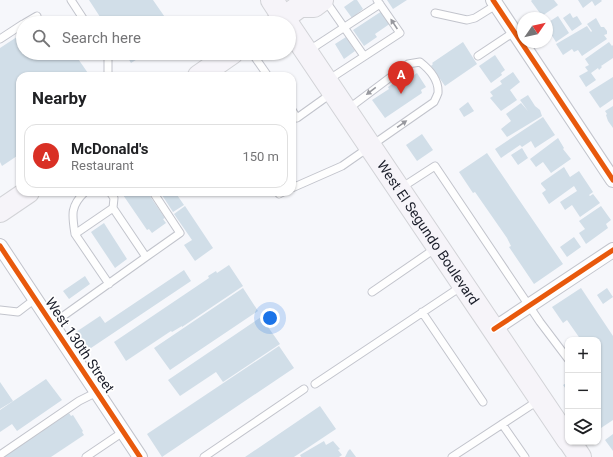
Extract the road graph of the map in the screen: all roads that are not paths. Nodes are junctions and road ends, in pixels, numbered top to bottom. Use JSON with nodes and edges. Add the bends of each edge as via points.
{"nodes":[{"id":1,"x":71,"y":0,"type":"edge"},
{"id":2,"x":272,"y":0,"type":"edge"},
{"id":3,"x":324,"y":0,"type":"edge"},
{"id":4,"x":379,"y":2,"type":"edge"},
{"id":5,"x":494,"y":2,"type":"edge"},
{"id":6,"x":435,"y":13,"type":"dead end"},
{"id":7,"x":81,"y":16,"type":"edge"},
{"id":8,"x":290,"y":16,"type":"edge"},
{"id":9,"x":344,"y":26,"type":"junction"},
{"id":10,"x":16,"y":29,"type":"edge"},
{"id":11,"x":296,"y":30,"type":"edge"},
{"id":12,"x":514,"y":32,"type":"junction"},
{"id":13,"x":0,"y":39,"type":"edge"},
{"id":14,"x":306,"y":52,"type":"junction"},
{"id":15,"x":364,"y":56,"type":"junction"},
{"id":16,"x":478,"y":56,"type":"dead end"},
{"id":17,"x":108,"y":60,"type":"edge"},
{"id":18,"x":222,"y":60,"type":"edge"},
{"id":19,"x":257,"y":60,"type":"edge"},
{"id":20,"x":108,"y":72,"type":"edge"},
{"id":21,"x":205,"y":72,"type":"edge"},
{"id":22,"x":265,"y":72,"type":"edge"},
{"id":23,"x":330,"y":87,"type":"junction"},
{"id":24,"x":346,"y":110,"type":"junction"},
{"id":25,"x":296,"y":116,"type":"edge"},
{"id":26,"x":370,"y":146,"type":"junction"},
{"id":27,"x":613,"y":180,"type":"edge"},
{"id":28,"x":296,"y":186,"type":"edge"},
{"id":29,"x":399,"y":189,"type":"junction"},
{"id":30,"x":21,"y":196,"type":"edge"},
{"id":31,"x":81,"y":196,"type":"edge"},
{"id":32,"x":113,"y":196,"type":"edge"},
{"id":33,"x":156,"y":196,"type":"edge"},
{"id":34,"x":2,"y":206,"type":"edge"},
{"id":35,"x":113,"y":208,"type":"junction"},
{"id":36,"x":75,"y":234,"type":"junction"},
{"id":37,"x":0,"y":246,"type":"edge"},
{"id":38,"x":438,"y":247,"type":"junction"},
{"id":39,"x":613,"y":250,"type":"edge"},
{"id":40,"x":146,"y":257,"type":"junction"},
{"id":41,"x":109,"y":284,"type":"junction"},
{"id":42,"x":464,"y":285,"type":"junction"},
{"id":43,"x":372,"y":292,"type":"dead end"},
{"id":44,"x":35,"y":299,"type":"junction"},
{"id":45,"x":530,"y":305,"type":"junction"},
{"id":46,"x":0,"y":310,"type":"edge"},
{"id":47,"x":422,"y":312,"type":"junction"},
{"id":48,"x":52,"y":324,"type":"junction"},
{"id":49,"x":494,"y":329,"type":"junction"},
{"id":50,"x":565,"y":355,"type":"edge"},
{"id":51,"x":315,"y":384,"type":"dead end"},
{"id":52,"x":304,"y":389,"type":"dead end"},
{"id":53,"x":97,"y":392,"type":"junction"},
{"id":54,"x":540,"y":399,"type":"junction"},
{"id":55,"x":483,"y":402,"type":"dead end"},
{"id":56,"x":502,"y":424,"type":"junction"},
{"id":57,"x":123,"y":432,"type":"junction"},
{"id":58,"x":565,"y":435,"type":"edge"},
{"id":59,"x":572,"y":445,"type":"edge"},
{"id":60,"x":0,"y":455,"type":"edge"},
{"id":61,"x":90,"y":456,"type":"edge"},
{"id":62,"x":140,"y":457,"type":"edge"},
{"id":63,"x":204,"y":457,"type":"edge"},
{"id":64,"x":452,"y":457,"type":"edge"},
{"id":65,"x":525,"y":457,"type":"edge"},
{"id":66,"x":580,"y":457,"type":"edge"}],
"edges":[{"from":1,"to":7,"type":"lane"},
{"from":2,"to":8,"type":"main road","name":"West El Segundo Boulevard"},
{"from":3,"to":8,"type":"main road"},
{"from":3,"to":9,"type":"lane"},
{"from":4,"to":9,"type":"lane"},
{"from":15,"to":4,"type":"lane","one_way":true,"via":[[400,33]]},
{"from":5,"to":6,"type":"lane","via":[[475,18],[467,20]]},
{"from":5,"to":12,"type":"street"},
{"from":9,"to":14,"type":"lane"},
{"from":9,"to":15,"type":"lane"},
{"from":10,"to":13,"type":"lane"},
{"from":11,"to":14,"type":"main road","name":"West El Segundo Boulevard"},
{"from":12,"to":16,"type":"lane"},
{"from":12,"to":27,"type":"street"},
{"from":14,"to":23,"type":"main road","name":"West El Segundo Boulevard"},
{"from":15,"to":23,"type":"lane"},
{"from":17,"to":20,"type":"lane"},
{"from":18,"to":21,"type":"main road"},
{"from":19,"to":22,"type":"lane"},
{"from":23,"to":24,"type":"main road","name":"West El Segundo Boulevard"},
{"from":23,"to":25,"type":"lane"},
{"from":24,"to":26,"type":"main road","name":"West El Segundo Boulevard"},
{"from":26,"to":24,"type":"lane","one_way":true,"via":[[434,102],[438,94],[435,80],[428,69],[420,62],[408,64]]},
{"from":26,"to":28,"type":"lane","via":[[342,166]]},
{"from":26,"to":29,"type":"main road","name":"West El Segundo Boulevard"},
{"from":29,"to":38,"type":"main road","name":"West El Segundo Boulevard"},
{"from":29,"to":45,"type":"lane","via":[[435,166]]},
{"from":30,"to":34,"type":"main road"},
{"from":31,"to":36,"type":"lane","via":[[72,215]]},
{"from":32,"to":35,"type":"lane"},
{"from":33,"to":40,"type":"lane","via":[[180,233]]},
{"from":35,"to":36,"type":"lane"},
{"from":35,"to":40,"type":"lane"},
{"from":36,"to":41,"type":"lane"},
{"from":37,"to":44,"type":"street","name":"West 130th Street"},
{"from":38,"to":42,"type":"main road","name":"West El Segundo Boulevard"},
{"from":38,"to":43,"type":"lane"},
{"from":39,"to":45,"type":"street"},
{"from":40,"to":41,"type":"lane"},
{"from":41,"to":48,"type":"lane"},
{"from":42,"to":47,"type":"lane"},
{"from":42,"to":49,"type":"main road","name":"West El Segundo Boulevard"},
{"from":44,"to":46,"type":"lane","via":[[18,312]]},
{"from":44,"to":48,"type":"street","name":"West 130th Street"},
{"from":45,"to":49,"type":"street"},
{"from":45,"to":50,"type":"lane"},
{"from":47,"to":51,"type":"lane"},
{"from":47,"to":55,"type":"lane"},
{"from":48,"to":53,"type":"street","name":"West 130th Street"},
{"from":49,"to":54,"type":"main road","name":"West El Segundo Boulevard"},
{"from":52,"to":63,"type":"lane"},
{"from":53,"to":57,"type":"street","name":"West 130th Street"},
{"from":53,"to":60,"type":"lane","via":[[79,401]]},
{"from":54,"to":56,"type":"lane"},
{"from":54,"to":58,"type":"main road","name":"West El Segundo Boulevard"},
{"from":56,"to":64,"type":"lane"},
{"from":56,"to":65,"type":"lane"},
{"from":57,"to":61,"type":"lane"},
{"from":57,"to":62,"type":"street","name":"West 130th Street"},
{"from":59,"to":66,"type":"main road","name":"West El Segundo Boulevard"}]}
